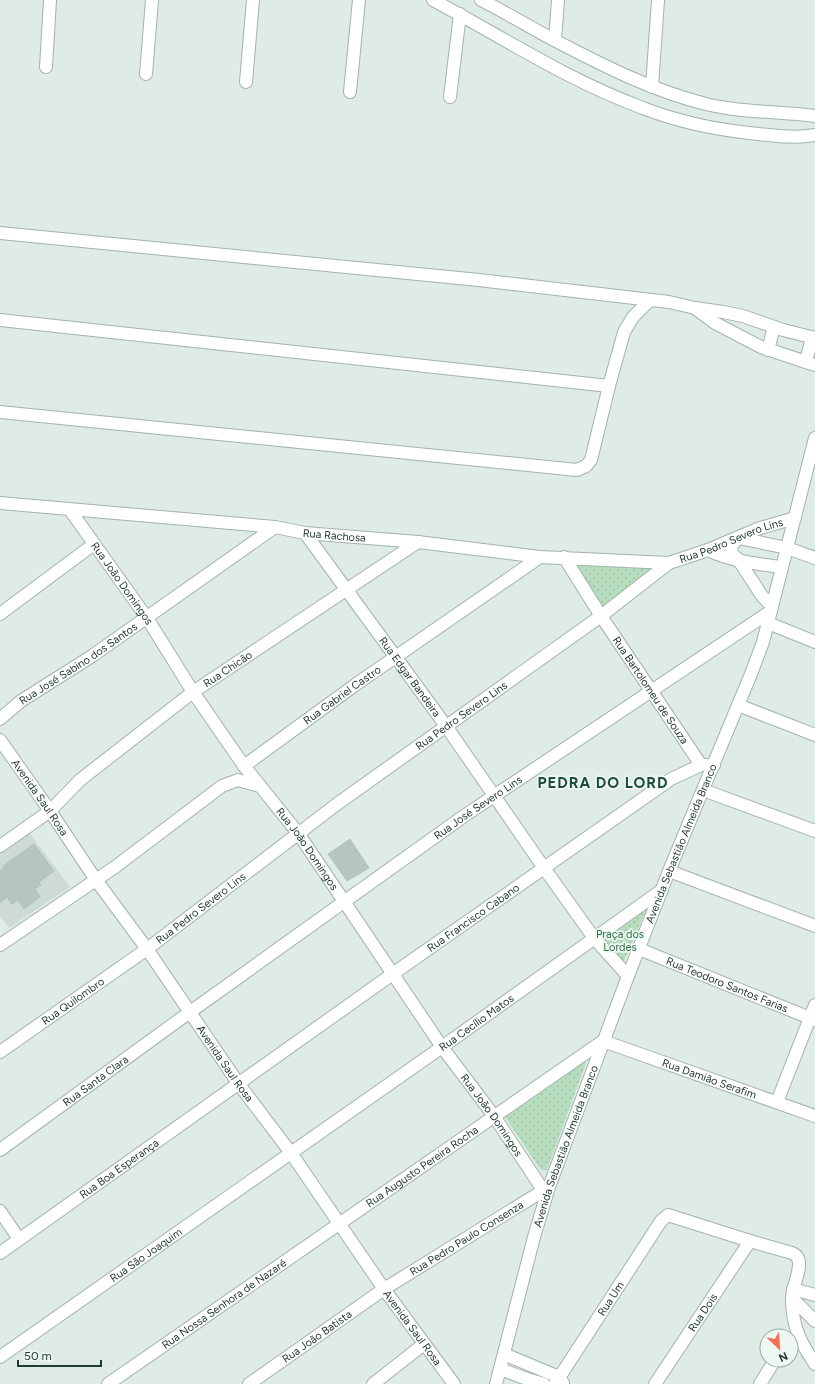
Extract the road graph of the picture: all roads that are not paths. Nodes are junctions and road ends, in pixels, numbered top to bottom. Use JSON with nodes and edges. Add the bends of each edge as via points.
{"nodes":[{"id":1,"x":50,"y":0,"type":"edge"},
{"id":2,"x":152,"y":0,"type":"edge"},
{"id":3,"x":252,"y":0,"type":"edge"},
{"id":4,"x":359,"y":0,"type":"edge"},
{"id":5,"x":433,"y":0,"type":"edge"},
{"id":6,"x":481,"y":0,"type":"edge"},
{"id":7,"x":558,"y":0,"type":"edge"},
{"id":8,"x":658,"y":0,"type":"edge"},
{"id":9,"x":460,"y":14,"type":"junction"},
{"id":10,"x":555,"y":40,"type":"junction"},
{"id":11,"x":46,"y":67,"type":"dead end"},
{"id":12,"x":146,"y":74,"type":"dead end"},
{"id":13,"x":246,"y":82,"type":"dead end"},
{"id":14,"x":652,"y":87,"type":"junction"},
{"id":15,"x":350,"y":92,"type":"dead end"},
{"id":16,"x":450,"y":97,"type":"dead end"},
{"id":17,"x":815,"y":116,"type":"edge"},
{"id":18,"x":815,"y":135,"type":"edge"},
{"id":19,"x":0,"y":233,"type":"edge"},
{"id":20,"x":649,"y":301,"type":"junction"},
{"id":21,"x":695,"y":308,"type":"junction"},
{"id":22,"x":0,"y":320,"type":"edge"},
{"id":23,"x":774,"y":326,"type":"junction"},
{"id":24,"x":813,"y":338,"type":"edge"},
{"id":25,"x":768,"y":350,"type":"junction"},
{"id":26,"x":810,"y":364,"type":"edge"},
{"id":27,"x":609,"y":386,"type":"junction"},
{"id":28,"x":0,"y":412,"type":"edge"},
{"id":29,"x":815,"y":438,"type":"edge"},
{"id":30,"x":1,"y":504,"type":"edge"},
{"id":31,"x":70,"y":510,"type":"junction"},
{"id":32,"x":795,"y":518,"type":"junction"},
{"id":33,"x":275,"y":527,"type":"junction"},
{"id":34,"x":305,"y":533,"type":"junction"},
{"id":35,"x":739,"y":538,"type":"junction"},
{"id":36,"x":418,"y":542,"type":"junction"},
{"id":37,"x":94,"y":544,"type":"junction"},
{"id":38,"x":787,"y":548,"type":"junction"},
{"id":39,"x":708,"y":550,"type":"junction"},
{"id":40,"x":540,"y":557,"type":"junction"},
{"id":41,"x":564,"y":558,"type":"junction"},
{"id":42,"x":815,"y":558,"type":"edge"},
{"id":43,"x":738,"y":559,"type":"junction"},
{"id":44,"x":669,"y":563,"type":"junction"},
{"id":45,"x":781,"y":567,"type":"junction"},
{"id":46,"x":347,"y":590,"type":"junction"},
{"id":47,"x":772,"y":609,"type":"junction"},
{"id":48,"x":0,"y":614,"type":"edge"},
{"id":49,"x":602,"y":616,"type":"junction"},
{"id":50,"x":147,"y":618,"type":"junction"},
{"id":51,"x":768,"y":623,"type":"junction"},
{"id":52,"x":815,"y":642,"type":"edge"},
{"id":53,"x":395,"y":657,"type":"junction"},
{"id":54,"x":651,"y":691,"type":"junction"},
{"id":55,"x":193,"y":692,"type":"junction"},
{"id":56,"x":738,"y":705,"type":"junction"},
{"id":57,"x":0,"y":718,"type":"edge"},
{"id":58,"x":446,"y":726,"type":"junction"},
{"id":59,"x":815,"y":735,"type":"edge"},
{"id":60,"x":0,"y":740,"type":"edge"},
{"id":61,"x":701,"y":765,"type":"junction"},
{"id":62,"x":714,"y":765,"type":"junction"},
{"id":63,"x":244,"y":766,"type":"junction"},
{"id":64,"x":260,"y":786,"type":"junction"},
{"id":65,"x":703,"y":790,"type":"junction"},
{"id":66,"x":494,"y":796,"type":"junction"},
{"id":67,"x":50,"y":811,"type":"junction"},
{"id":68,"x":815,"y":831,"type":"edge"},
{"id":69,"x":298,"y":833,"type":"junction"},
{"id":70,"x":0,"y":846,"type":"edge"},
{"id":71,"x":544,"y":868,"type":"junction"},
{"id":72,"x":669,"y":871,"type":"junction"},
{"id":73,"x":96,"y":880,"type":"junction"},
{"id":74,"x":662,"y":890,"type":"junction"},
{"id":75,"x":344,"y":901,"type":"junction"},
{"id":76,"x":815,"y":926,"type":"edge"},
{"id":77,"x":594,"y":938,"type":"junction"},
{"id":78,"x":0,"y":945,"type":"edge"},
{"id":79,"x":147,"y":949,"type":"junction"},
{"id":80,"x":639,"y":949,"type":"junction"},
{"id":81,"x":394,"y":973,"type":"junction"},
{"id":82,"x":628,"y":976,"type":"junction"},
{"id":83,"x":815,"y":1005,"type":"edge"},
{"id":84,"x":190,"y":1012,"type":"junction"},
{"id":85,"x":812,"y":1019,"type":"edge"},
{"id":86,"x":603,"y":1042,"type":"junction"},
{"id":87,"x":442,"y":1047,"type":"junction"},
{"id":88,"x":0,"y":1052,"type":"edge"},
{"id":89,"x":238,"y":1083,"type":"junction"},
{"id":90,"x":778,"y":1102,"type":"junction"},
{"id":91,"x":494,"y":1116,"type":"junction"},
{"id":92,"x":815,"y":1116,"type":"edge"},
{"id":93,"x":0,"y":1150,"type":"edge"},
{"id":94,"x":291,"y":1153,"type":"junction"},
{"id":95,"x":546,"y":1189,"type":"junction"},
{"id":96,"x":0,"y":1212,"type":"edge"},
{"id":97,"x":339,"y":1223,"type":"junction"},
{"id":98,"x":19,"y":1239,"type":"junction"},
{"id":99,"x":750,"y":1241,"type":"junction"},
{"id":100,"x":0,"y":1253,"type":"edge"},
{"id":101,"x":384,"y":1289,"type":"junction"},
{"id":102,"x":793,"y":1294,"type":"junction"},
{"id":103,"x":815,"y":1295,"type":"edge"},
{"id":104,"x":815,"y":1321,"type":"edge"},
{"id":105,"x":793,"y":1328,"type":"edge"},
{"id":106,"x":799,"y":1341,"type":"edge"},
{"id":107,"x":424,"y":1344,"type":"junction"},
{"id":108,"x":504,"y":1354,"type":"junction"},
{"id":109,"x":0,"y":1357,"type":"edge"},
{"id":110,"x":815,"y":1364,"type":"edge"},
{"id":111,"x":500,"y":1368,"type":"junction"},
{"id":112,"x":770,"y":1368,"type":"edge"},
{"id":113,"x":559,"y":1382,"type":"edge"},
{"id":114,"x":108,"y":1384,"type":"edge"},
{"id":115,"x":249,"y":1384,"type":"edge"},
{"id":116,"x":373,"y":1384,"type":"edge"},
{"id":117,"x":454,"y":1384,"type":"edge"},
{"id":118,"x":496,"y":1384,"type":"edge"},
{"id":119,"x":544,"y":1384,"type":"edge"},
{"id":120,"x":655,"y":1384,"type":"edge"},
{"id":121,"x":760,"y":1384,"type":"edge"}],
"edges":[{"from":1,"to":11,"type":"street"},
{"from":2,"to":12,"type":"street"},
{"from":3,"to":13,"type":"street"},
{"from":4,"to":15,"type":"street"},
{"from":5,"to":9,"type":"street"},
{"from":6,"to":10,"type":"street"},
{"from":7,"to":10,"type":"street"},
{"from":8,"to":14,"type":"street"},
{"from":9,"to":16,"type":"street"},
{"from":9,"to":18,"type":"street","via":[[576,79],[644,108],[733,131]]},
{"from":10,"to":14,"type":"street","via":[[618,73]]},
{"from":14,"to":17,"type":"street","via":[[688,100],[750,112]]},
{"from":19,"to":20,"type":"street","via":[[479,280]]},
{"from":20,"to":21,"type":"street","via":[[669,302]]},
{"from":20,"to":27,"type":"street","via":[[633,317],[624,332]]},
{"from":21,"to":23,"type":"street","via":[[737,315]]},
{"from":21,"to":25,"type":"street","via":[[715,323]]},
{"from":22,"to":27,"type":"street"},
{"from":23,"to":24,"type":"street"},
{"from":23,"to":25,"type":"street"},
{"from":24,"to":26,"type":"street"},
{"from":25,"to":26,"type":"street"},
{"from":27,"to":28,"type":"street","via":[[591,460],[584,468],[573,470]]},
{"from":29,"to":32,"type":"street","name":"Avenida Sebastião Almeida Branco"},
{"from":30,"to":31,"type":"street","name":"Rua Rachosa"},
{"from":31,"to":33,"type":"street","name":"Rua Rachosa"},
{"from":31,"to":37,"type":"street","name":"Rua João Domingos"},
{"from":32,"to":35,"type":"street","name":"Rua Pedro Severo Lins","via":[[760,528]]},
{"from":32,"to":38,"type":"street","name":"Avenida Sebastião Almeida Branco"},
{"from":33,"to":34,"type":"street","name":"Rua Rachosa"},
{"from":33,"to":50,"type":"street","name":"Rua José Sabino dos Santos"},
{"from":34,"to":36,"type":"street","name":"Rua Rachosa"},
{"from":34,"to":46,"type":"street","name":"Rua Edgar Bandeira"},
{"from":35,"to":38,"type":"street"},
{"from":35,"to":39,"type":"street","name":"Rua Pedro Severo Lins"},
{"from":35,"to":43,"type":"street","via":[[731,549]]},
{"from":36,"to":40,"type":"street","name":"Rua Rachosa"},
{"from":36,"to":46,"type":"street","name":"Rua Chicão"},
{"from":37,"to":48,"type":"street"},
{"from":37,"to":50,"type":"street","name":"Rua João Domingos"},
{"from":38,"to":42,"type":"street"},
{"from":38,"to":45,"type":"street","name":"Avenida Sebastião Almeida Branco"},
{"from":39,"to":43,"type":"street","via":[[719,556]]},
{"from":39,"to":44,"type":"street","name":"Rua Pedro Severo Lins"},
{"from":40,"to":41,"type":"street","name":"Rua Rachosa"},
{"from":40,"to":53,"type":"street","name":"Rua Gabriel Castro"},
{"from":41,"to":44,"type":"street","name":"Rua Rachosa"},
{"from":41,"to":49,"type":"street","name":"Rua Bartolomeu de Souza"},
{"from":43,"to":45,"type":"street"},
{"from":43,"to":47,"type":"street"},
{"from":44,"to":49,"type":"street","name":"Rua Pedro Severo Lins"},
{"from":45,"to":47,"type":"street","name":"Avenida Sebastião Almeida Branco"},
{"from":46,"to":53,"type":"street","name":"Rua Edgar Bandeira"},
{"from":46,"to":55,"type":"street","name":"Rua Chicão"},
{"from":47,"to":51,"type":"street","name":"Avenida Sebastião Almeida Branco"},
{"from":47,"to":54,"type":"street","name":"Rua José Severo Lins"},
{"from":49,"to":54,"type":"street","name":"Rua Bartolomeu de Souza"},
{"from":49,"to":58,"type":"street","name":"Rua Pedro Severo Lins"},
{"from":50,"to":55,"type":"street","name":"Rua João Domingos"},
{"from":50,"to":57,"type":"street","name":"Rua José Sabino dos Santos","via":[[21,701]]},
{"from":51,"to":52,"type":"street"},
{"from":51,"to":56,"type":"street","name":"Avenida Sebastião Almeida Branco"},
{"from":53,"to":58,"type":"street","name":"Rua Edgar Bandeira"},
{"from":53,"to":63,"type":"street","name":"Rua Gabriel Castro"},
{"from":54,"to":61,"type":"street","name":"Rua Bartolomeu de Souza"},
{"from":54,"to":66,"type":"street","name":"Rua José Severo Lins"},
{"from":55,"to":63,"type":"street","name":"Rua João Domingos"},
{"from":55,"to":67,"type":"street","name":"Rua Chicão","via":[[80,780]]},
{"from":56,"to":59,"type":"street"},
{"from":56,"to":62,"type":"street","name":"Avenida Sebastião Almeida Branco"},
{"from":58,"to":66,"type":"street","name":"Rua Edgar Bandeira"},
{"from":58,"to":69,"type":"street","name":"Rua Pedro Severo Lins"},
{"from":60,"to":67,"type":"street","name":"Avenida Saul Rosa"},
{"from":61,"to":62,"type":"street","name":"Rua Francisco Cabano"},
{"from":61,"to":71,"type":"street","name":"Rua Francisco Cabano","via":[[671,779]]},
{"from":62,"to":65,"type":"street","name":"Avenida Sebastião Almeida Branco"},
{"from":63,"to":64,"type":"street","name":"Rua João Domingos"},
{"from":64,"to":69,"type":"street","name":"Rua João Domingos"},
{"from":64,"to":73,"type":"street","via":[[238,780],[222,786]]},
{"from":65,"to":68,"type":"street"},
{"from":65,"to":72,"type":"street","name":"Avenida Sebastião Almeida Branco"},
{"from":66,"to":71,"type":"street","name":"Rua Edgar Bandeira"},
{"from":66,"to":75,"type":"street","name":"Rua José Severo Lins"},
{"from":67,"to":70,"type":"street","name":"Rua Chicão"},
{"from":67,"to":73,"type":"street","name":"Avenida Saul Rosa"},
{"from":69,"to":75,"type":"street","name":"Rua João Domingos"},
{"from":69,"to":79,"type":"street","name":"Rua Pedro Severo Lins"},
{"from":71,"to":77,"type":"street","name":"Rua Edgar Bandeira"},
{"from":71,"to":81,"type":"street","name":"Rua Francisco Cabano"},
{"from":72,"to":74,"type":"street","name":"Avenida Sebastião Almeida Branco"},
{"from":72,"to":76,"type":"street"},
{"from":73,"to":78,"type":"street"},
{"from":73,"to":79,"type":"street","name":"Avenida Saul Rosa"},
{"from":74,"to":77,"type":"street","name":"Rua Cecílio Matos"},
{"from":74,"to":80,"type":"street","name":"Avenida Sebastião Almeida Branco"},
{"from":75,"to":81,"type":"street","name":"Rua João Domingos"},
{"from":75,"to":84,"type":"street","name":"Rua José Severo Lins"},
{"from":77,"to":82,"type":"street","name":"Rua Edgar Bandeira"},
{"from":77,"to":87,"type":"street","name":"Rua Cecílio Matos"},
{"from":79,"to":84,"type":"street","name":"Avenida Saul Rosa"},
{"from":79,"to":88,"type":"street","name":"Rua Quilombro"},
{"from":80,"to":82,"type":"street","name":"Avenida Sebastião Almeida Branco"},
{"from":80,"to":85,"type":"street","name":"Rua Teodoro Santos Farias"},
{"from":81,"to":87,"type":"street","name":"Rua João Domingos"},
{"from":81,"to":89,"type":"street","name":"Rua Francisco Cabano"},
{"from":82,"to":86,"type":"street","name":"Avenida Sebastião Almeida Branco"},
{"from":83,"to":85,"type":"street"},
{"from":84,"to":89,"type":"street","name":"Avenida Saul Rosa"},
{"from":84,"to":93,"type":"street","name":"Rua Santa Clara"},
{"from":85,"to":90,"type":"street"},
{"from":86,"to":90,"type":"street","name":"Rua Damião Serafim"},
{"from":86,"to":91,"type":"street","name":"Rua Augusto Pereira Rocha"},
{"from":86,"to":95,"type":"street","name":"Avenida Sebastião Almeida Branco"},
{"from":87,"to":91,"type":"street","name":"Rua João Domingos"},
{"from":87,"to":94,"type":"street","name":"Rua Cecílio Matos"},
{"from":89,"to":94,"type":"street","name":"Avenida Saul Rosa"},
{"from":89,"to":98,"type":"street","name":"Rua Boa Esperança"},
{"from":90,"to":92,"type":"street","name":"Rua Damião Serafim"},
{"from":91,"to":95,"type":"street","name":"Rua João Domingos"},
{"from":91,"to":97,"type":"street","name":"Rua Augusto Pereira Rocha"},
{"from":94,"to":97,"type":"street","name":"Avenida Saul Rosa"},
{"from":94,"to":109,"type":"street","name":"Rua São Joaquim"},
{"from":95,"to":101,"type":"street","name":"Rua Pedro Paulo Consenza"},
{"from":95,"to":108,"type":"street","name":"Avenida Sebastião Almeida Branco"},
{"from":96,"to":98,"type":"street"},
{"from":97,"to":101,"type":"street","name":"Avenida Saul Rosa"},
{"from":97,"to":114,"type":"street","name":"Rua Nossa Senhora de Nazaré"},
{"from":98,"to":100,"type":"street","name":"Rua Boa Esperança"},
{"from":99,"to":102,"type":"street","via":[[792,1252],[798,1256],[800,1263]]},
{"from":99,"to":113,"type":"street","name":"Rua Um","via":[[669,1216],[663,1219]]},
{"from":99,"to":120,"type":"street","name":"Rua Dois"},
{"from":101,"to":107,"type":"street","name":"Avenida Saul Rosa"},
{"from":101,"to":115,"type":"street","name":"Rua João Batista"},
{"from":102,"to":103,"type":"street"},
{"from":102,"to":104,"type":"street"},
{"from":102,"to":105,"type":"street"},
{"from":106,"to":110,"type":"street"},
{"from":107,"to":116,"type":"street"},
{"from":107,"to":117,"type":"street","name":"Avenida Saul Rosa"},
{"from":108,"to":111,"type":"street","name":"Avenida Sebastião Almeida Branco"},
{"from":108,"to":113,"type":"street"},
{"from":111,"to":118,"type":"street","name":"Avenida Sebastião Almeida Branco"},
{"from":111,"to":119,"type":"street"},
{"from":112,"to":121,"type":"street"}]}
